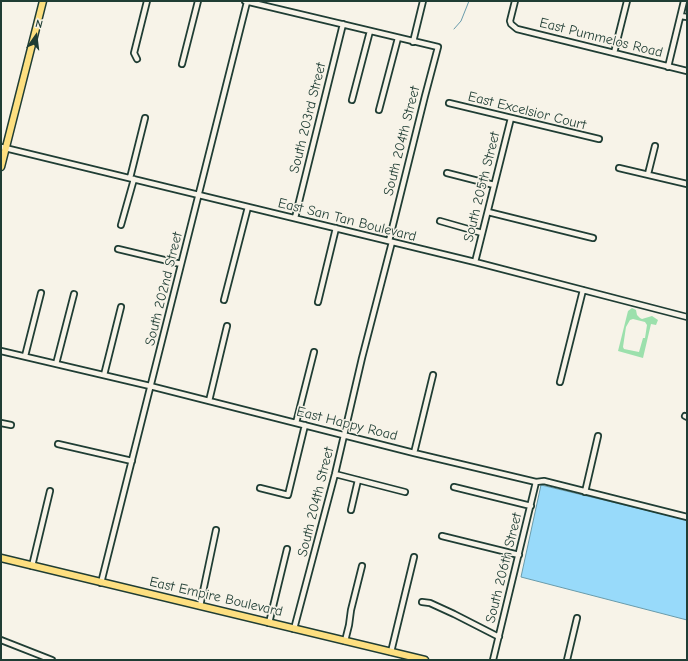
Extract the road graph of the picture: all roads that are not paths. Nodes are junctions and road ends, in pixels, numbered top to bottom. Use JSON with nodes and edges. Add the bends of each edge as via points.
{"nodes":[{"id":1,"x":43,"y":1,"type":"edge"},
{"id":2,"x":147,"y":1,"type":"edge"},
{"id":3,"x":198,"y":1,"type":"edge"},
{"id":4,"x":246,"y":1,"type":"edge"},
{"id":5,"x":423,"y":1,"type":"edge"},
{"id":6,"x":515,"y":1,"type":"edge"},
{"id":7,"x":621,"y":1,"type":"edge"},
{"id":8,"x":684,"y":1,"type":"edge"},
{"id":9,"x":626,"y":2,"type":"edge"},
{"id":10,"x":681,"y":16,"type":"junction"},
{"id":11,"x":687,"y":17,"type":"edge"},
{"id":12,"x":343,"y":24,"type":"junction"},
{"id":13,"x":370,"y":31,"type":"junction"},
{"id":14,"x":398,"y":38,"type":"junction"},
{"id":15,"x":413,"y":42,"type":"junction"},
{"id":16,"x":614,"y":53,"type":"junction"},
{"id":17,"x":137,"y":59,"type":"dead end"},
{"id":18,"x":182,"y":64,"type":"dead end"},
{"id":19,"x":668,"y":67,"type":"junction"},
{"id":20,"x":687,"y":71,"type":"edge"},
{"id":21,"x":352,"y":100,"type":"dead end"},
{"id":22,"x":449,"y":103,"type":"dead end"},
{"id":23,"x":379,"y":110,"type":"dead end"},
{"id":24,"x":145,"y":118,"type":"dead end"},
{"id":25,"x":511,"y":118,"type":"junction"},
{"id":26,"x":599,"y":140,"type":"dead end"},
{"id":27,"x":655,"y":146,"type":"dead end"},
{"id":28,"x":3,"y":148,"type":"edge"},
{"id":29,"x":1,"y":167,"type":"edge"},
{"id":30,"x":619,"y":168,"type":"dead end"},
{"id":31,"x":447,"y":174,"type":"dead end"},
{"id":32,"x":648,"y":174,"type":"junction"},
{"id":33,"x":132,"y":178,"type":"junction"},
{"id":34,"x":687,"y":184,"type":"edge"},
{"id":35,"x":494,"y":185,"type":"junction"},
{"id":36,"x":199,"y":195,"type":"junction"},
{"id":37,"x":248,"y":207,"type":"junction"},
{"id":38,"x":488,"y":212,"type":"junction"},
{"id":39,"x":295,"y":218,"type":"junction"},
{"id":40,"x":440,"y":221,"type":"dead end"},
{"id":41,"x":121,"y":225,"type":"dead end"},
{"id":42,"x":336,"y":228,"type":"junction"},
{"id":43,"x":482,"y":233,"type":"junction"},
{"id":44,"x":593,"y":238,"type":"dead end"},
{"id":45,"x":390,"y":241,"type":"junction"},
{"id":46,"x":118,"y":249,"type":"dead end"},
{"id":47,"x":475,"y":262,"type":"junction"},
{"id":48,"x":181,"y":264,"type":"junction"},
{"id":49,"x":583,"y":290,"type":"junction"},
{"id":50,"x":41,"y":293,"type":"dead end"},
{"id":51,"x":74,"y":294,"type":"dead end"},
{"id":52,"x":224,"y":300,"type":"dead end"},
{"id":53,"x":318,"y":302,"type":"dead end"},
{"id":54,"x":121,"y":307,"type":"dead end"},
{"id":55,"x":687,"y":317,"type":"edge"},
{"id":56,"x":227,"y":326,"type":"dead end"},
{"id":57,"x":1,"y":351,"type":"edge"},
{"id":58,"x":314,"y":352,"type":"dead end"},
{"id":59,"x":25,"y":356,"type":"junction"},
{"id":60,"x":56,"y":364,"type":"junction"},
{"id":61,"x":104,"y":375,"type":"junction"},
{"id":62,"x":433,"y":375,"type":"dead end"},
{"id":63,"x":560,"y":382,"type":"dead end"},
{"id":64,"x":150,"y":386,"type":"junction"},
{"id":65,"x":208,"y":401,"type":"junction"},
{"id":66,"x":1,"y":423,"type":"edge"},
{"id":67,"x":296,"y":423,"type":"junction"},
{"id":68,"x":11,"y":425,"type":"dead end"},
{"id":69,"x":305,"y":425,"type":"junction"},
{"id":70,"x":344,"y":435,"type":"junction"},
{"id":71,"x":598,"y":436,"type":"dead end"},
{"id":72,"x":58,"y":444,"type":"dead end"},
{"id":73,"x":414,"y":453,"type":"junction"},
{"id":74,"x":132,"y":461,"type":"junction"},
{"id":75,"x":335,"y":474,"type":"junction"},
{"id":76,"x":358,"y":480,"type":"junction"},
{"id":77,"x":536,"y":482,"type":"junction"},
{"id":78,"x":454,"y":487,"type":"dead end"},
{"id":79,"x":260,"y":488,"type":"dead end"},
{"id":80,"x":50,"y":492,"type":"dead end"},
{"id":81,"x":405,"y":492,"type":"dead end"},
{"id":82,"x":585,"y":492,"type":"junction"},
{"id":83,"x":531,"y":506,"type":"junction"},
{"id":84,"x":351,"y":510,"type":"dead end"},
{"id":85,"x":687,"y":517,"type":"edge"},
{"id":86,"x":216,"y":530,"type":"dead end"},
{"id":87,"x":442,"y":536,"type":"dead end"},
{"id":88,"x":288,"y":549,"type":"dead end"},
{"id":89,"x":519,"y":555,"type":"junction"},
{"id":90,"x":414,"y":557,"type":"dead end"},
{"id":91,"x":1,"y":558,"type":"edge"},
{"id":92,"x":32,"y":566,"type":"junction"},
{"id":93,"x":362,"y":566,"type":"dead end"},
{"id":94,"x":101,"y":583,"type":"junction"},
{"id":95,"x":422,"y":602,"type":"dead end"},
{"id":96,"x":200,"y":606,"type":"junction"},
{"id":97,"x":577,"y":618,"type":"dead end"},
{"id":98,"x":269,"y":622,"type":"junction"},
{"id":99,"x":294,"y":629,"type":"junction"},
{"id":100,"x":499,"y":637,"type":"junction"},
{"id":101,"x":1,"y":640,"type":"edge"},
{"id":102,"x":345,"y":641,"type":"junction"},
{"id":103,"x":391,"y":652,"type":"junction"},
{"id":104,"x":52,"y":660,"type":"edge"},
{"id":105,"x":425,"y":660,"type":"edge"},
{"id":106,"x":493,"y":660,"type":"edge"},
{"id":107,"x":567,"y":660,"type":"edge"}],
"edges":[{"from":1,"to":28,"type":"main road"},
{"from":2,"to":17,"type":"street","via":[[134,53]]},
{"from":3,"to":18,"type":"street"},
{"from":4,"to":12,"type":"street"},
{"from":4,"to":36,"type":"street","name":"South 202nd Street"},
{"from":5,"to":15,"type":"street"},
{"from":6,"to":16,"type":"street","name":"East Pummelos Road","via":[[510,21],[517,29]]},
{"from":7,"to":9,"type":"street"},
{"from":8,"to":10,"type":"street"},
{"from":9,"to":16,"type":"street"},
{"from":10,"to":11,"type":"street"},
{"from":10,"to":19,"type":"street"},
{"from":12,"to":13,"type":"street"},
{"from":12,"to":39,"type":"street","name":"South 203rd Street"},
{"from":13,"to":14,"type":"street"},
{"from":13,"to":21,"type":"street"},
{"from":14,"to":15,"type":"street"},
{"from":14,"to":23,"type":"street"},
{"from":15,"to":45,"type":"street","name":"South 204th Street","via":[[438,47]]},
{"from":16,"to":19,"type":"street","name":"East Pummelos Road"},
{"from":19,"to":20,"type":"street","name":"East Pummelos Road"},
{"from":22,"to":25,"type":"street","name":"East Excelsior Court"},
{"from":24,"to":33,"type":"street"},
{"from":25,"to":26,"type":"street","name":"East Excelsior Court"},
{"from":25,"to":35,"type":"street","name":"South 205th Street"},
{"from":27,"to":32,"type":"street"},
{"from":28,"to":29,"type":"main road"},
{"from":28,"to":33,"type":"street","name":"East San Tan Boulevard"},
{"from":30,"to":32,"type":"street"},
{"from":31,"to":35,"type":"street"},
{"from":32,"to":34,"type":"street"},
{"from":33,"to":36,"type":"street","name":"East San Tan Boulevard"},
{"from":33,"to":41,"type":"street"},
{"from":35,"to":38,"type":"street","name":"South 205th Street"},
{"from":36,"to":37,"type":"street","name":"East San Tan Boulevard"},
{"from":36,"to":48,"type":"street","name":"South 202nd Street"},
{"from":37,"to":39,"type":"street","name":"East San Tan Boulevard"},
{"from":37,"to":52,"type":"street"},
{"from":38,"to":43,"type":"street","name":"South 205th Street"},
{"from":38,"to":44,"type":"street"},
{"from":39,"to":42,"type":"street","name":"East San Tan Boulevard"},
{"from":40,"to":43,"type":"street"},
{"from":42,"to":45,"type":"street","name":"East San Tan Boulevard"},
{"from":42,"to":53,"type":"street"},
{"from":43,"to":47,"type":"street","name":"South 205th Street"},
{"from":45,"to":47,"type":"street","name":"East San Tan Boulevard"},
{"from":45,"to":70,"type":"street","name":"South 204th Street"},
{"from":46,"to":48,"type":"street"},
{"from":47,"to":49,"type":"street","name":"East San Tan Boulevard"},
{"from":48,"to":64,"type":"street","name":"South 202nd Street"},
{"from":49,"to":55,"type":"street","name":"East San Tan Boulevard"},
{"from":49,"to":63,"type":"street"},
{"from":50,"to":59,"type":"street"},
{"from":51,"to":60,"type":"street"},
{"from":54,"to":61,"type":"street"},
{"from":56,"to":65,"type":"street"},
{"from":57,"to":59,"type":"street","name":"East Happy Road"},
{"from":58,"to":67,"type":"street"},
{"from":59,"to":60,"type":"street","name":"East Happy Road"},
{"from":60,"to":61,"type":"street","name":"East Happy Road"},
{"from":61,"to":64,"type":"street","name":"East Happy Road"},
{"from":62,"to":73,"type":"street"},
{"from":64,"to":65,"type":"street","name":"East Happy Road"},
{"from":64,"to":74,"type":"street","name":"South 202nd Street"},
{"from":65,"to":67,"type":"street","name":"East Happy Road"},
{"from":66,"to":68,"type":"street"},
{"from":67,"to":69,"type":"street","name":"East Happy Road"},
{"from":69,"to":70,"type":"street","name":"East Happy Road"},
{"from":69,"to":79,"type":"street","via":[[288,495]]},
{"from":70,"to":73,"type":"street","name":"East Happy Road"},
{"from":70,"to":75,"type":"street","name":"South 204th Street"},
{"from":71,"to":82,"type":"street"},
{"from":72,"to":74,"type":"street"},
{"from":73,"to":77,"type":"street","name":"East Happy Road"},
{"from":74,"to":94,"type":"street","name":"South 202nd Street"},
{"from":75,"to":76,"type":"street"},
{"from":75,"to":99,"type":"street","name":"South 204th Street"},
{"from":76,"to":81,"type":"street"},
{"from":76,"to":84,"type":"street"},
{"from":77,"to":82,"type":"street","name":"East Happy Road","via":[[544,481]]},
{"from":77,"to":83,"type":"street","name":"South 206th Street"},
{"from":78,"to":83,"type":"street"},
{"from":80,"to":92,"type":"street"},
{"from":82,"to":85,"type":"street","name":"East Happy Road"},
{"from":83,"to":89,"type":"street","name":"South 206th Street"},
{"from":86,"to":96,"type":"street"},
{"from":87,"to":89,"type":"street"},
{"from":88,"to":98,"type":"street"},
{"from":89,"to":100,"type":"street","name":"South 206th Street"},
{"from":90,"to":103,"type":"street"},
{"from":91,"to":92,"type":"main road","name":"East Empire Boulevard"},
{"from":92,"to":94,"type":"main road","name":"East Empire Boulevard"},
{"from":93,"to":102,"type":"street"},
{"from":94,"to":96,"type":"main road","name":"East Empire Boulevard"},
{"from":95,"to":100,"type":"street","via":[[430,603]]},
{"from":96,"to":98,"type":"main road","name":"East Empire Boulevard"},
{"from":97,"to":107,"type":"street"},
{"from":98,"to":99,"type":"main road","name":"East Empire Boulevard"},
{"from":99,"to":102,"type":"main road","name":"East Empire Boulevard"},
{"from":100,"to":106,"type":"street","name":"South 206th Street"},
{"from":101,"to":104,"type":"street"},
{"from":102,"to":103,"type":"main road","name":"East Empire Boulevard"},
{"from":103,"to":105,"type":"main road","name":"East Empire Boulevard"}]}
